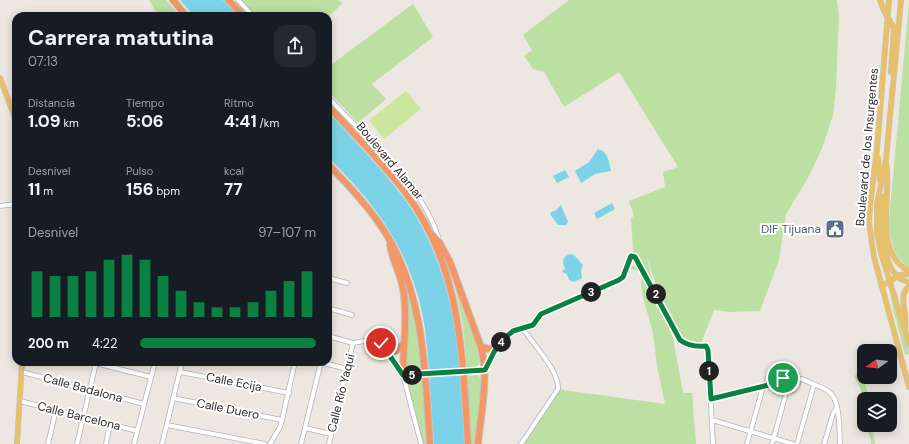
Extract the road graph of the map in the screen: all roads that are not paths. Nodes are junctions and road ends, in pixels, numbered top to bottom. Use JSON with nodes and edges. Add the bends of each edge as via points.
{"nodes":[{"id":1,"x":173,"y":0,"type":"edge"},
{"id":2,"x":228,"y":0,"type":"edge"},
{"id":3,"x":238,"y":0,"type":"edge"},
{"id":4,"x":880,"y":0,"type":"edge"},
{"id":5,"x":889,"y":0,"type":"edge"},
{"id":6,"x":901,"y":0,"type":"edge"},
{"id":7,"x":183,"y":12,"type":"edge"},
{"id":8,"x":240,"y":12,"type":"edge"},
{"id":9,"x":249,"y":12,"type":"edge"},
{"id":10,"x":888,"y":17,"type":"junction"},
{"id":11,"x":0,"y":78,"type":"edge"},
{"id":12,"x":893,"y":80,"type":"junction"},
{"id":13,"x":332,"y":101,"type":"edge"},
{"id":14,"x":12,"y":110,"type":"edge"},
{"id":15,"x":332,"y":110,"type":"edge"},
{"id":16,"x":877,"y":149,"type":"junction"},
{"id":17,"x":886,"y":159,"type":"junction"},
{"id":18,"x":332,"y":168,"type":"edge"},
{"id":19,"x":881,"y":187,"type":"junction"},
{"id":20,"x":12,"y":204,"type":"edge"},
{"id":21,"x":0,"y":206,"type":"edge"},
{"id":22,"x":428,"y":230,"type":"junction"},
{"id":23,"x":388,"y":237,"type":"junction"},
{"id":24,"x":440,"y":242,"type":"junction"},
{"id":25,"x":909,"y":273,"type":"edge"},
{"id":26,"x":897,"y":277,"type":"junction"},
{"id":27,"x":332,"y":279,"type":"edge"},
{"id":28,"x":890,"y":280,"type":"junction"},
{"id":29,"x":909,"y":282,"type":"edge"},
{"id":30,"x":347,"y":283,"type":"dead end"},
{"id":31,"x":882,"y":286,"type":"junction"},
{"id":32,"x":909,"y":286,"type":"edge"},
{"id":33,"x":332,"y":309,"type":"edge"},
{"id":34,"x":352,"y":315,"type":"dead end"},
{"id":35,"x":522,"y":327,"type":"junction"},
{"id":36,"x":905,"y":329,"type":"junction"},
{"id":37,"x":332,"y":337,"type":"edge"},
{"id":38,"x":353,"y":343,"type":"junction"},
{"id":39,"x":909,"y":344,"type":"edge"},
{"id":40,"x":403,"y":345,"type":"junction"},
{"id":41,"x":384,"y":346,"type":"junction"},
{"id":42,"x":481,"y":347,"type":"junction"},
{"id":43,"x":496,"y":348,"type":"junction"},
{"id":44,"x":902,"y":358,"type":"junction"},
{"id":45,"x":909,"y":360,"type":"edge"},
{"id":46,"x":332,"y":365,"type":"edge"},
{"id":47,"x":22,"y":366,"type":"edge"},
{"id":48,"x":95,"y":366,"type":"edge"},
{"id":49,"x":108,"y":366,"type":"edge"},
{"id":50,"x":154,"y":366,"type":"edge"},
{"id":51,"x":181,"y":366,"type":"edge"},
{"id":52,"x":294,"y":366,"type":"edge"},
{"id":53,"x":319,"y":366,"type":"edge"},
{"id":54,"x":347,"y":369,"type":"junction"},
{"id":55,"x":482,"y":371,"type":"junction"},
{"id":56,"x":22,"y":372,"type":"junction"},
{"id":57,"x":180,"y":372,"type":"junction"},
{"id":58,"x":405,"y":375,"type":"junction"},
{"id":59,"x":151,"y":377,"type":"junction"},
{"id":60,"x":797,"y":380,"type":"junction"},
{"id":61,"x":781,"y":382,"type":"junction"},
{"id":62,"x":814,"y":384,"type":"junction"},
{"id":63,"x":763,"y":387,"type":"junction"},
{"id":64,"x":909,"y":387,"type":"edge"},
{"id":65,"x":90,"y":390,"type":"junction"},
{"id":66,"x":787,"y":390,"type":"junction"},
{"id":67,"x":289,"y":392,"type":"junction"},
{"id":68,"x":173,"y":398,"type":"junction"},
{"id":69,"x":711,"y":399,"type":"junction"},
{"id":70,"x":20,"y":401,"type":"junction"},
{"id":71,"x":144,"y":404,"type":"junction"},
{"id":72,"x":837,"y":406,"type":"junction"},
{"id":73,"x":56,"y":410,"type":"junction"},
{"id":74,"x":83,"y":417,"type":"junction"},
{"id":75,"x":282,"y":420,"type":"junction"},
{"id":76,"x":712,"y":420,"type":"junction"},
{"id":77,"x":110,"y":424,"type":"junction"},
{"id":78,"x":167,"y":426,"type":"junction"},
{"id":79,"x":305,"y":428,"type":"junction"},
{"id":80,"x":137,"y":431,"type":"junction"},
{"id":81,"x":750,"y":431,"type":"junction"},
{"id":82,"x":331,"y":434,"type":"junction"},
{"id":83,"x":773,"y":438,"type":"junction"},
{"id":84,"x":16,"y":444,"type":"edge"},
{"id":85,"x":48,"y":444,"type":"edge"},
{"id":86,"x":77,"y":444,"type":"edge"},
{"id":87,"x":106,"y":444,"type":"edge"},
{"id":88,"x":134,"y":444,"type":"edge"},
{"id":89,"x":162,"y":444,"type":"edge"},
{"id":90,"x":265,"y":444,"type":"edge"},
{"id":91,"x":270,"y":444,"type":"edge"},
{"id":92,"x":301,"y":444,"type":"edge"},
{"id":93,"x":329,"y":444,"type":"edge"},
{"id":94,"x":421,"y":444,"type":"edge"},
{"id":95,"x":430,"y":444,"type":"edge"},
{"id":96,"x":468,"y":444,"type":"edge"},
{"id":97,"x":478,"y":444,"type":"edge"},
{"id":98,"x":521,"y":444,"type":"edge"},
{"id":99,"x":713,"y":444,"type":"edge"},
{"id":100,"x":746,"y":444,"type":"edge"},
{"id":101,"x":772,"y":444,"type":"edge"},
{"id":102,"x":793,"y":444,"type":"edge"},
{"id":103,"x":796,"y":444,"type":"edge"},
{"id":104,"x":824,"y":444,"type":"edge"},
{"id":105,"x":840,"y":444,"type":"edge"}],
"edges":[{"from":1,"to":7,"type":"highway"},
{"from":2,"to":8,"type":"highway"},
{"from":3,"to":9,"type":"street"},
{"from":4,"to":10,"type":"main road"},
{"from":5,"to":10,"type":"main road","name":"Boulevard de los Insurgentes"},
{"from":6,"to":12,"type":"main road","name":"Boulevard de los Insurgentes"},
{"from":10,"to":12,"type":"main road","via":[[894,28],[891,73]]},
{"from":10,"to":16,"type":"main road","name":"Boulevard de los Insurgentes"},
{"from":11,"to":14,"type":"main road"},
{"from":12,"to":17,"type":"main road","name":"Boulevard de los Insurgentes"},
{"from":13,"to":24,"type":"street","via":[[410,186],[426,211]]},
{"from":15,"to":22,"type":"highway","name":"Boulevard Alamar","via":[[386,169],[405,193]]},
{"from":16,"to":19,"type":"main road"},
{"from":16,"to":31,"type":"main road","name":"Boulevard de los Insurgentes","via":[[869,222],[874,257]]},
{"from":17,"to":19,"type":"main road","name":"Boulevard de los Insurgentes"},
{"from":17,"to":25,"type":"main road","via":[[886,233],[898,263]]},
{"from":18,"to":23,"type":"highway","via":[[358,196]]},
{"from":19,"to":26,"type":"main road","via":[[881,226],[884,243],[889,262]]},
{"from":19,"to":28,"type":"main road","name":"Boulevard de los Insurgentes","via":[[877,204],[877,232]]},
{"from":20,"to":21,"type":"street"},
{"from":22,"to":24,"type":"highway"},
{"from":22,"to":96,"type":"highway","name":"Boulevard Alamar","via":[[444,269],[458,319]]},
{"from":23,"to":40,"type":"highway","via":[[391,253],[400,274],[405,303]]},
{"from":23,"to":95,"type":"highway","via":[[408,281],[418,315],[423,344]]},
{"from":24,"to":42,"type":"highway","via":[[450,262]]},
{"from":25,"to":26,"type":"main road"},
{"from":26,"to":28,"type":"main road"},
{"from":26,"to":29,"type":"main road"},
{"from":27,"to":30,"type":"street"},
{"from":28,"to":31,"type":"main road"},
{"from":28,"to":36,"type":"main road","name":"Boulevard de los Insurgentes"},
{"from":31,"to":44,"type":"main road","name":"Boulevard de los Insurgentes"},
{"from":32,"to":36,"type":"main road","via":[[902,296]]},
{"from":33,"to":34,"type":"street"},
{"from":35,"to":43,"type":"street","via":[[513,331]]},
{"from":35,"to":69,"type":"street","via":[[533,325],[541,314],[619,280],[623,277],[631,256],[635,257],[680,340],[693,346],[706,346],[709,353]]},
{"from":35,"to":98,"type":"street","via":[[550,365],[557,378],[558,389]]},
{"from":36,"to":39,"type":"main road","name":"Boulevard de los Insurgentes"},
{"from":37,"to":38,"type":"street"},
{"from":38,"to":41,"type":"street","via":[[374,340]]},
{"from":38,"to":54,"type":"street","name":"Calle Río Yaqui"},
{"from":40,"to":41,"type":"highway","via":[[393,351]]},
{"from":40,"to":58,"type":"highway"},
{"from":41,"to":58,"type":"street"},
{"from":42,"to":43,"type":"highway"},
{"from":42,"to":55,"type":"highway","via":[[484,360]]},
{"from":43,"to":55,"type":"street"},
{"from":44,"to":45,"type":"main road"},
{"from":44,"to":64,"type":"main road","name":"Boulevard de los Insurgentes"},
{"from":46,"to":54,"type":"street"},
{"from":47,"to":56,"type":"main road"},
{"from":48,"to":65,"type":"street"},
{"from":49,"to":59,"type":"street"},
{"from":50,"to":59,"type":"street"},
{"from":51,"to":57,"type":"street"},
{"from":52,"to":67,"type":"street"},
{"from":53,"to":79,"type":"street"},
{"from":54,"to":82,"type":"street","name":"Calle Río Yaqui"},
{"from":55,"to":58,"type":"street","bridge":true},
{"from":55,"to":97,"type":"highway"},
{"from":56,"to":65,"type":"street","name":"Calle Badalona"},
{"from":56,"to":70,"type":"main road"},
{"from":57,"to":67,"type":"street","name":"Calle Ecija"},
{"from":57,"to":68,"type":"street"},
{"from":58,"to":94,"type":"street"},
{"from":59,"to":71,"type":"street"},
{"from":60,"to":61,"type":"street","via":[[794,376],[787,375]]},
{"from":60,"to":62,"type":"street","via":[[802,379]]},
{"from":60,"to":66,"type":"street","via":[[798,385],[795,389]]},
{"from":61,"to":63,"type":"street"},
{"from":61,"to":66,"type":"street"},
{"from":62,"to":72,"type":"street","via":[[828,391]]},
{"from":62,"to":103,"type":"street"},
{"from":63,"to":69,"type":"street"},
{"from":63,"to":81,"type":"street"},
{"from":65,"to":71,"type":"street","name":"Calle Badalona"},
{"from":65,"to":74,"type":"street"},
{"from":66,"to":83,"type":"street"},
{"from":67,"to":75,"type":"street"},
{"from":68,"to":75,"type":"street","name":"Calle Duero"},
{"from":68,"to":78,"type":"street"},
{"from":69,"to":76,"type":"street"},
{"from":70,"to":73,"type":"street","name":"Calle Barcelona"},
{"from":70,"to":84,"type":"main road"},
{"from":71,"to":80,"type":"street"},
{"from":72,"to":104,"type":"street"},
{"from":72,"to":105,"type":"street"},
{"from":73,"to":74,"type":"street","name":"Calle Barcelona"},
{"from":73,"to":85,"type":"street"},
{"from":74,"to":77,"type":"street","name":"Calle Barcelona"},
{"from":74,"to":86,"type":"street"},
{"from":75,"to":91,"type":"street"},
{"from":76,"to":81,"type":"street"},
{"from":76,"to":99,"type":"street"},
{"from":77,"to":80,"type":"street","name":"Calle Barcelona"},
{"from":77,"to":87,"type":"street"},
{"from":78,"to":89,"type":"street"},
{"from":78,"to":90,"type":"street"},
{"from":79,"to":82,"type":"street"},
{"from":79,"to":92,"type":"street"},
{"from":80,"to":88,"type":"street"},
{"from":81,"to":83,"type":"street"},
{"from":81,"to":100,"type":"street"},
{"from":82,"to":93,"type":"street","name":"Calle Río Yaqui"},
{"from":83,"to":101,"type":"street"},
{"from":83,"to":102,"type":"street"}]}
